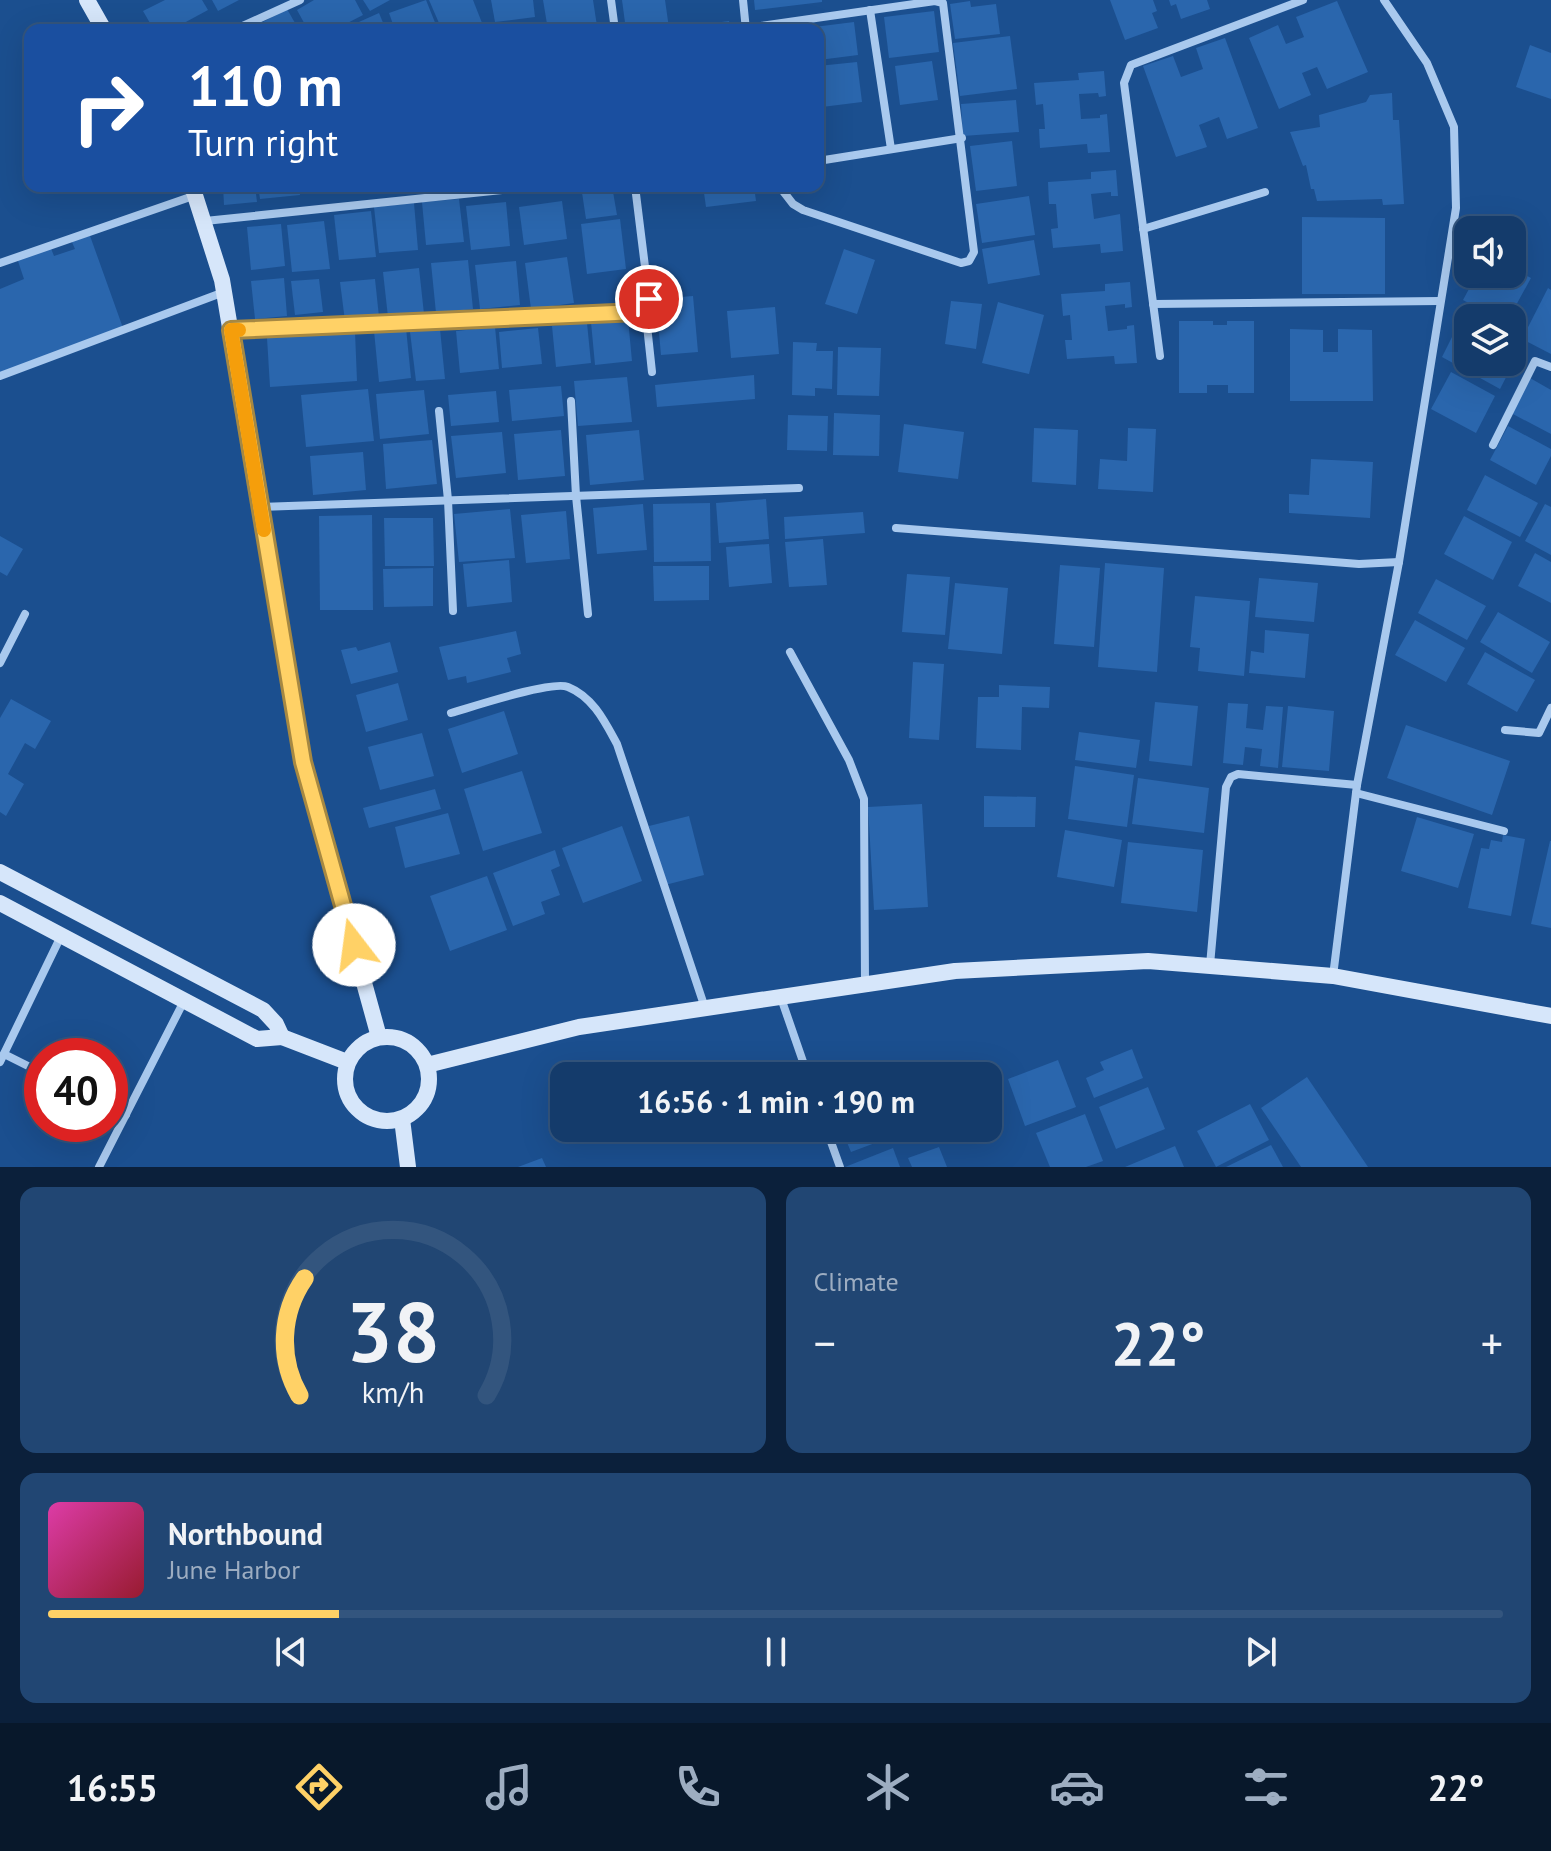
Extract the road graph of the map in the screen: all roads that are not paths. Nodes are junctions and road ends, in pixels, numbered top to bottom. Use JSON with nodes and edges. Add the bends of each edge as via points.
{"nodes":[{"id":1,"x":87,"y":0,"type":"edge"},
{"id":2,"x":300,"y":0,"type":"edge"},
{"id":3,"x":611,"y":0,"type":"edge"},
{"id":4,"x":743,"y":0,"type":"edge"},
{"id":5,"x":1303,"y":0,"type":"edge"},
{"id":6,"x":1384,"y":0,"type":"edge"},
{"id":7,"x":870,"y":10,"type":"junction"},
{"id":8,"x":101,"y":24,"type":"edge"},
{"id":9,"x":247,"y":24,"type":"edge"},
{"id":10,"x":614,"y":24,"type":"edge"},
{"id":11,"x":745,"y":24,"type":"edge"},
{"id":12,"x":779,"y":24,"type":"edge"},
{"id":13,"x":962,"y":138,"type":"junction"},
{"id":14,"x":891,"y":149,"type":"junction"},
{"id":15,"x":824,"y":160,"type":"edge"},
{"id":16,"x":189,"y":192,"type":"edge"},
{"id":17,"x":195,"y":192,"type":"edge"},
{"id":18,"x":483,"y":192,"type":"edge"},
{"id":19,"x":636,"y":192,"type":"edge"},
{"id":20,"x":784,"y":192,"type":"edge"},
{"id":21,"x":1265,"y":192,"type":"dead end"},
{"id":22,"x":205,"y":221,"type":"junction"},
{"id":23,"x":1143,"y":229,"type":"junction"},
{"id":24,"x":0,"y":263,"type":"edge"},
{"id":25,"x":224,"y":292,"type":"junction"},
{"id":26,"x":1440,"y":301,"type":"junction"},
{"id":27,"x":1153,"y":304,"type":"junction"},
{"id":28,"x":645,"y":307,"type":"junction"},
{"id":29,"x":231,"y":330,"type":"junction"},
{"id":30,"x":1160,"y":356,"type":"dead end"},
{"id":31,"x":1551,"y":367,"type":"edge"},
{"id":32,"x":652,"y":372,"type":"dead end"},
{"id":33,"x":0,"y":376,"type":"edge"},
{"id":34,"x":571,"y":401,"type":"dead end"},
{"id":35,"x":439,"y":411,"type":"dead end"},
{"id":36,"x":1493,"y":445,"type":"dead end"},
{"id":37,"x":799,"y":488,"type":"dead end"},
{"id":38,"x":576,"y":496,"type":"junction"},
{"id":39,"x":448,"y":500,"type":"junction"},
{"id":40,"x":260,"y":507,"type":"junction"},
{"id":41,"x":896,"y":528,"type":"dead end"},
{"id":42,"x":1399,"y":562,"type":"junction"},
{"id":43,"x":453,"y":611,"type":"dead end"},
{"id":44,"x":25,"y":614,"type":"dead end"},
{"id":45,"x":588,"y":614,"type":"dead end"},
{"id":46,"x":790,"y":652,"type":"dead end"},
{"id":47,"x":0,"y":663,"type":"edge"},
{"id":48,"x":1551,"y":708,"type":"edge"},
{"id":49,"x":451,"y":713,"type":"dead end"},
{"id":50,"x":1505,"y":730,"type":"dead end"},
{"id":51,"x":1357,"y":789,"type":"junction"},
{"id":52,"x":1504,"y":831,"type":"dead end"},
{"id":53,"x":0,"y":872,"type":"edge"},
{"id":54,"x":0,"y":903,"type":"edge"},
{"id":55,"x":109,"y":929,"type":"junction"},
{"id":56,"x":61,"y":935,"type":"junction"},
{"id":57,"x":97,"y":955,"type":"junction"},
{"id":58,"x":1210,"y":965,"type":"junction"},
{"id":59,"x":1333,"y":976,"type":"junction"},
{"id":60,"x":865,"y":985,"type":"junction"},
{"id":61,"x":781,"y":997,"type":"junction"},
{"id":62,"x":184,"y":1001,"type":"junction"},
{"id":63,"x":705,"y":1008,"type":"junction"},
{"id":64,"x":1551,"y":1016,"type":"edge"},
{"id":65,"x":282,"y":1037,"type":"junction"},
{"id":66,"x":379,"y":1037,"type":"junction"},
{"id":67,"x":2,"y":1058,"type":"edge"},
{"id":68,"x":347,"y":1062,"type":"junction"},
{"id":69,"x":803,"y":1062,"type":"edge"},
{"id":70,"x":427,"y":1065,"type":"junction"},
{"id":71,"x":24,"y":1066,"type":"edge"},
{"id":72,"x":128,"y":1111,"type":"edge"},
{"id":73,"x":402,"y":1119,"type":"junction"},
{"id":74,"x":112,"y":1142,"type":"edge"},
{"id":75,"x":831,"y":1142,"type":"edge"},
{"id":76,"x":99,"y":1167,"type":"edge"},
{"id":77,"x":408,"y":1167,"type":"edge"},
{"id":78,"x":840,"y":1167,"type":"edge"}],
"edges":[{"from":1,"to":8,"type":"street"},
{"from":2,"to":9,"type":"street"},
{"from":3,"to":10,"type":"street"},
{"from":4,"to":11,"type":"street"},
{"from":5,"to":23,"type":"street","via":[[1131,65],[1124,83]]},
{"from":6,"to":26,"type":"street","via":[[1427,63],[1454,127],[1456,208]]},
{"from":7,"to":12,"type":"street"},
{"from":7,"to":13,"type":"street","via":[[943,3]]},
{"from":7,"to":14,"type":"street"},
{"from":13,"to":14,"type":"street"},
{"from":13,"to":20,"type":"street","via":[[974,252],[969,261],[961,263],[803,210]]},
{"from":14,"to":15,"type":"street"},
{"from":16,"to":24,"type":"street"},
{"from":17,"to":22,"type":"street"},
{"from":18,"to":22,"type":"street"},
{"from":19,"to":28,"type":"street","via":[[649,299]]},
{"from":21,"to":23,"type":"street"},
{"from":22,"to":25,"type":"street"},
{"from":23,"to":27,"type":"street"},
{"from":25,"to":29,"type":"street"},
{"from":25,"to":33,"type":"street"},
{"from":26,"to":27,"type":"street"},
{"from":26,"to":42,"type":"street"},
{"from":27,"to":30,"type":"street"},
{"from":28,"to":29,"type":"street","via":[[638,312]]},
{"from":28,"to":32,"type":"street"},
{"from":29,"to":40,"type":"street"},
{"from":31,"to":36,"type":"street","via":[[1535,361]]},
{"from":34,"to":38,"type":"street"},
{"from":35,"to":39,"type":"street"},
{"from":37,"to":38,"type":"street"},
{"from":38,"to":39,"type":"street"},
{"from":38,"to":45,"type":"street"},
{"from":39,"to":40,"type":"street"},
{"from":39,"to":43,"type":"street"},
{"from":40,"to":66,"type":"street","via":[[303,762]]},
{"from":41,"to":42,"type":"street","via":[[1359,564]]},
{"from":42,"to":51,"type":"street"},
{"from":44,"to":47,"type":"street"},
{"from":46,"to":60,"type":"street","via":[[849,760],[864,799]]},
{"from":48,"to":50,"type":"street","via":[[1539,733]]},
{"from":49,"to":63,"type":"street","via":[[565,685],[601,714],[617,744]]},
{"from":51,"to":52,"type":"street"},
{"from":51,"to":58,"type":"street","via":[[1231,777]]},
{"from":51,"to":59,"type":"street"},
{"from":53,"to":55,"type":"street"},
{"from":54,"to":56,"type":"street"},
{"from":55,"to":57,"type":"street"},
{"from":55,"to":65,"type":"street","via":[[263,1010]]},
{"from":56,"to":57,"type":"street"},
{"from":56,"to":67,"type":"street"},
{"from":57,"to":62,"type":"street"},
{"from":58,"to":59,"type":"street"},
{"from":58,"to":60,"type":"street","via":[[1148,961],[955,971]]},
{"from":59,"to":64,"type":"street"},
{"from":60,"to":61,"type":"street"},
{"from":61,"to":63,"type":"street"},
{"from":61,"to":69,"type":"street"},
{"from":62,"to":65,"type":"street","via":[[257,1039]]},
{"from":62,"to":72,"type":"street"},
{"from":63,"to":70,"type":"street","via":[[579,1027]]},
{"from":65,"to":68,"type":"street"},
{"from":66,"to":68,"type":"street","via":[[366,1042]]},
{"from":66,"to":70,"type":"street","via":[[406,1041]]},
{"from":67,"to":71,"type":"street"},
{"from":68,"to":73,"type":"street","via":[[346,1090],[352,1103],[374,1120]]},
{"from":70,"to":73,"type":"street","via":[[424,1101]]},
{"from":73,"to":77,"type":"street"},
{"from":74,"to":76,"type":"street"},
{"from":75,"to":78,"type":"street"}]}
